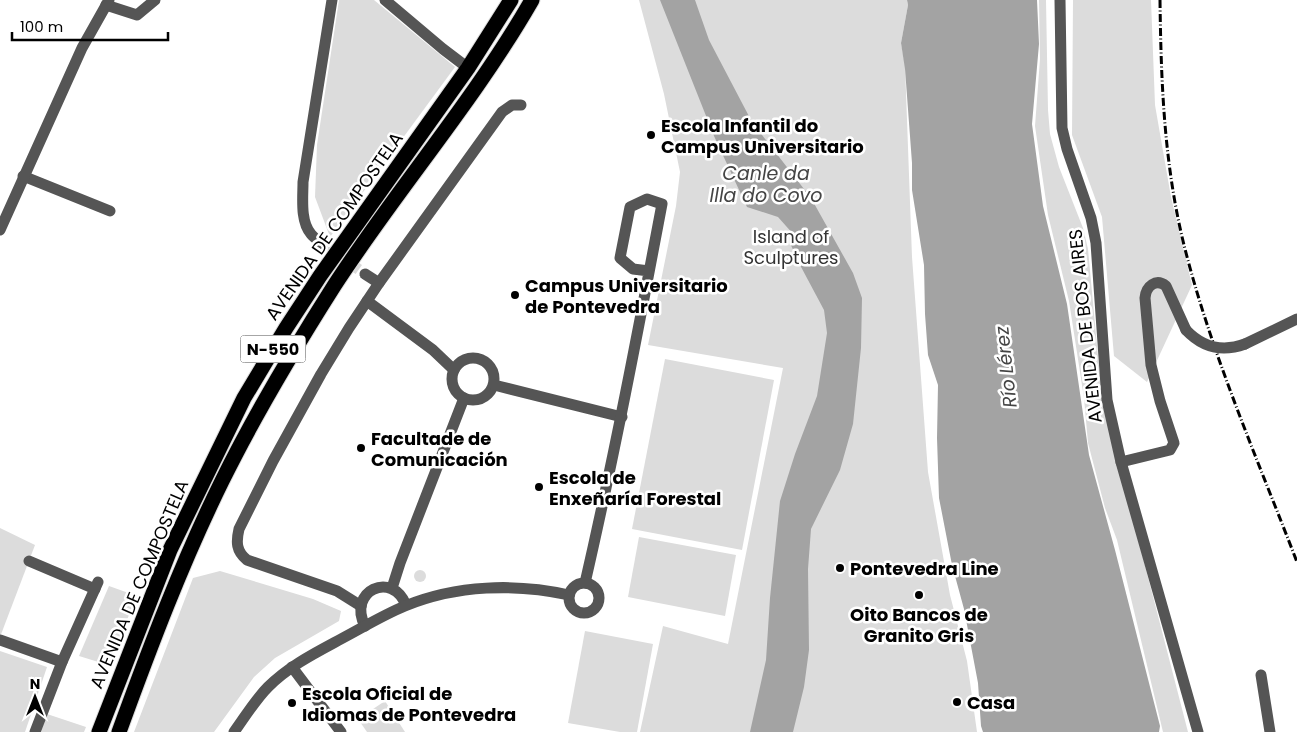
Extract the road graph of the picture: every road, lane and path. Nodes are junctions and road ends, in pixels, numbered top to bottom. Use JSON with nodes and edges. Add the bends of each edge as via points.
{"nodes":[{"id":1,"x":155,"y":0,"type":"edge"},
{"id":2,"x":332,"y":0,"type":"edge"},
{"id":3,"x":385,"y":0,"type":"edge"},
{"id":4,"x":511,"y":0,"type":"edge"},
{"id":5,"x":532,"y":0,"type":"edge"},
{"id":6,"x":1060,"y":0,"type":"edge"},
{"id":7,"x":108,"y":2,"type":"edge"},
{"id":8,"x":468,"y":68,"type":"junction"},
{"id":9,"x":521,"y":106,"type":"dead end"},
{"id":10,"x":23,"y":176,"type":"junction"},
{"id":11,"x":110,"y":211,"type":"dead end"},
{"id":12,"x":0,"y":230,"type":"edge"},
{"id":13,"x":324,"y":244,"type":"tunnel mouth"},
{"id":14,"x":649,"y":271,"type":"junction"},
{"id":15,"x":365,"y":274,"type":"tunnel mouth"},
{"id":16,"x":379,"y":283,"type":"junction"},
{"id":17,"x":367,"y":301,"type":"junction"},
{"id":18,"x":1297,"y":319,"type":"edge"},
{"id":19,"x":454,"y":370,"type":"junction"},
{"id":20,"x":494,"y":385,"type":"junction"},
{"id":21,"x":464,"y":398,"type":"junction"},
{"id":22,"x":622,"y":416,"type":"junction"},
{"id":23,"x":1121,"y":462,"type":"junction"},
{"id":24,"x":29,"y":561,"type":"dead end"},
{"id":25,"x":585,"y":583,"type":"junction"},
{"id":26,"x":392,"y":588,"type":"junction"},
{"id":27,"x":569,"y":594,"type":"junction"},
{"id":28,"x":360,"y":606,"type":"junction"},
{"id":29,"x":406,"y":606,"type":"junction"},
{"id":30,"x":365,"y":626,"type":"junction"},
{"id":31,"x":0,"y":640,"type":"edge"},
{"id":32,"x":62,"y":662,"type":"junction"},
{"id":33,"x":292,"y":667,"type":"junction"},
{"id":34,"x":1261,"y":675,"type":"dead end"},
{"id":35,"x":35,"y":732,"type":"edge"},
{"id":36,"x":99,"y":732,"type":"edge"},
{"id":37,"x":119,"y":732,"type":"edge"},
{"id":38,"x":234,"y":732,"type":"edge"},
{"id":39,"x":341,"y":732,"type":"edge"},
{"id":40,"x":1198,"y":732,"type":"edge"},
{"id":41,"x":1270,"y":732,"type":"edge"}],
"edges":[{"from":1,"to":7,"type":"street","via":[[137,15]]},
{"from":2,"to":13,"type":"street","via":[[303,182],[306,226]]},
{"from":3,"to":8,"type":"street"},
{"from":4,"to":8,"type":"highway","name":"AVENIDA DE COMPOSTELA","number":"N-550"},
{"from":5,"to":37,"type":"highway","name":"AVENIDA DE COMPOSTELA","number":"N-550","via":[[518,25],[336,284],[261,407],[188,554]]},
{"from":6,"to":23,"type":"street","name":"AVENIDA DE BOS AIRES","via":[[1062,128],[1096,243],[1107,400]]},
{"from":7,"to":10,"type":"street","via":[[82,48]]},
{"from":8,"to":36,"type":"highway","name":"AVENIDA DE COMPOSTELA","number":"N-550","via":[[320,276],[244,398],[170,550]]},
{"from":9,"to":16,"type":"street","via":[[512,105],[502,112]]},
{"from":10,"to":11,"type":"street"},
{"from":10,"to":12,"type":"street"},
{"from":14,"to":14,"type":"street","via":[[662,204],[647,199],[630,207],[620,258],[633,269]]},
{"from":14,"to":22,"type":"street"},
{"from":15,"to":16,"type":"street"},
{"from":16,"to":17,"type":"street"},
{"from":17,"to":19,"type":"street","via":[[433,350]]},
{"from":17,"to":28,"type":"street","via":[[321,374],[236,538],[237,548],[247,560],[338,592]]},
{"from":18,"to":23,"type":"street","bridge":true,"via":[[1234,348],[1214,348],[1186,330],[1166,286],[1157,282],[1150,285],[1145,298],[1151,364],[1174,443],[1170,450]]},
{"from":19,"to":20,"type":"street","via":[[463,360],[484,360],[493,371]]},
{"from":19,"to":21,"type":"street","via":[[452,383]]},
{"from":20,"to":21,"type":"street","via":[[485,397]]},
{"from":20,"to":22,"type":"street"},
{"from":21,"to":26,"type":"street"},
{"from":22,"to":25,"type":"street"},
{"from":23,"to":40,"type":"street","name":"AVENIDA DE BOS AIRES"},
{"from":24,"to":32,"type":"street","via":[[97,586]]},
{"from":25,"to":27,"type":"street","via":[[573,587]]},
{"from":25,"to":27,"type":"street","via":[[598,594],[598,603],[591,610],[581,613],[573,608]]},
{"from":26,"to":28,"type":"street","via":[[371,590]]},
{"from":26,"to":29,"type":"street"},
{"from":27,"to":29,"type":"street","via":[[516,587],[487,589],[452,592]]},
{"from":28,"to":30,"type":"street"},
{"from":29,"to":30,"type":"street"},
{"from":30,"to":33,"type":"street"},
{"from":31,"to":32,"type":"street"},
{"from":32,"to":35,"type":"street"},
{"from":33,"to":38,"type":"street","via":[[257,699]]},
{"from":33,"to":39,"type":"street"},
{"from":34,"to":41,"type":"street"}]}
